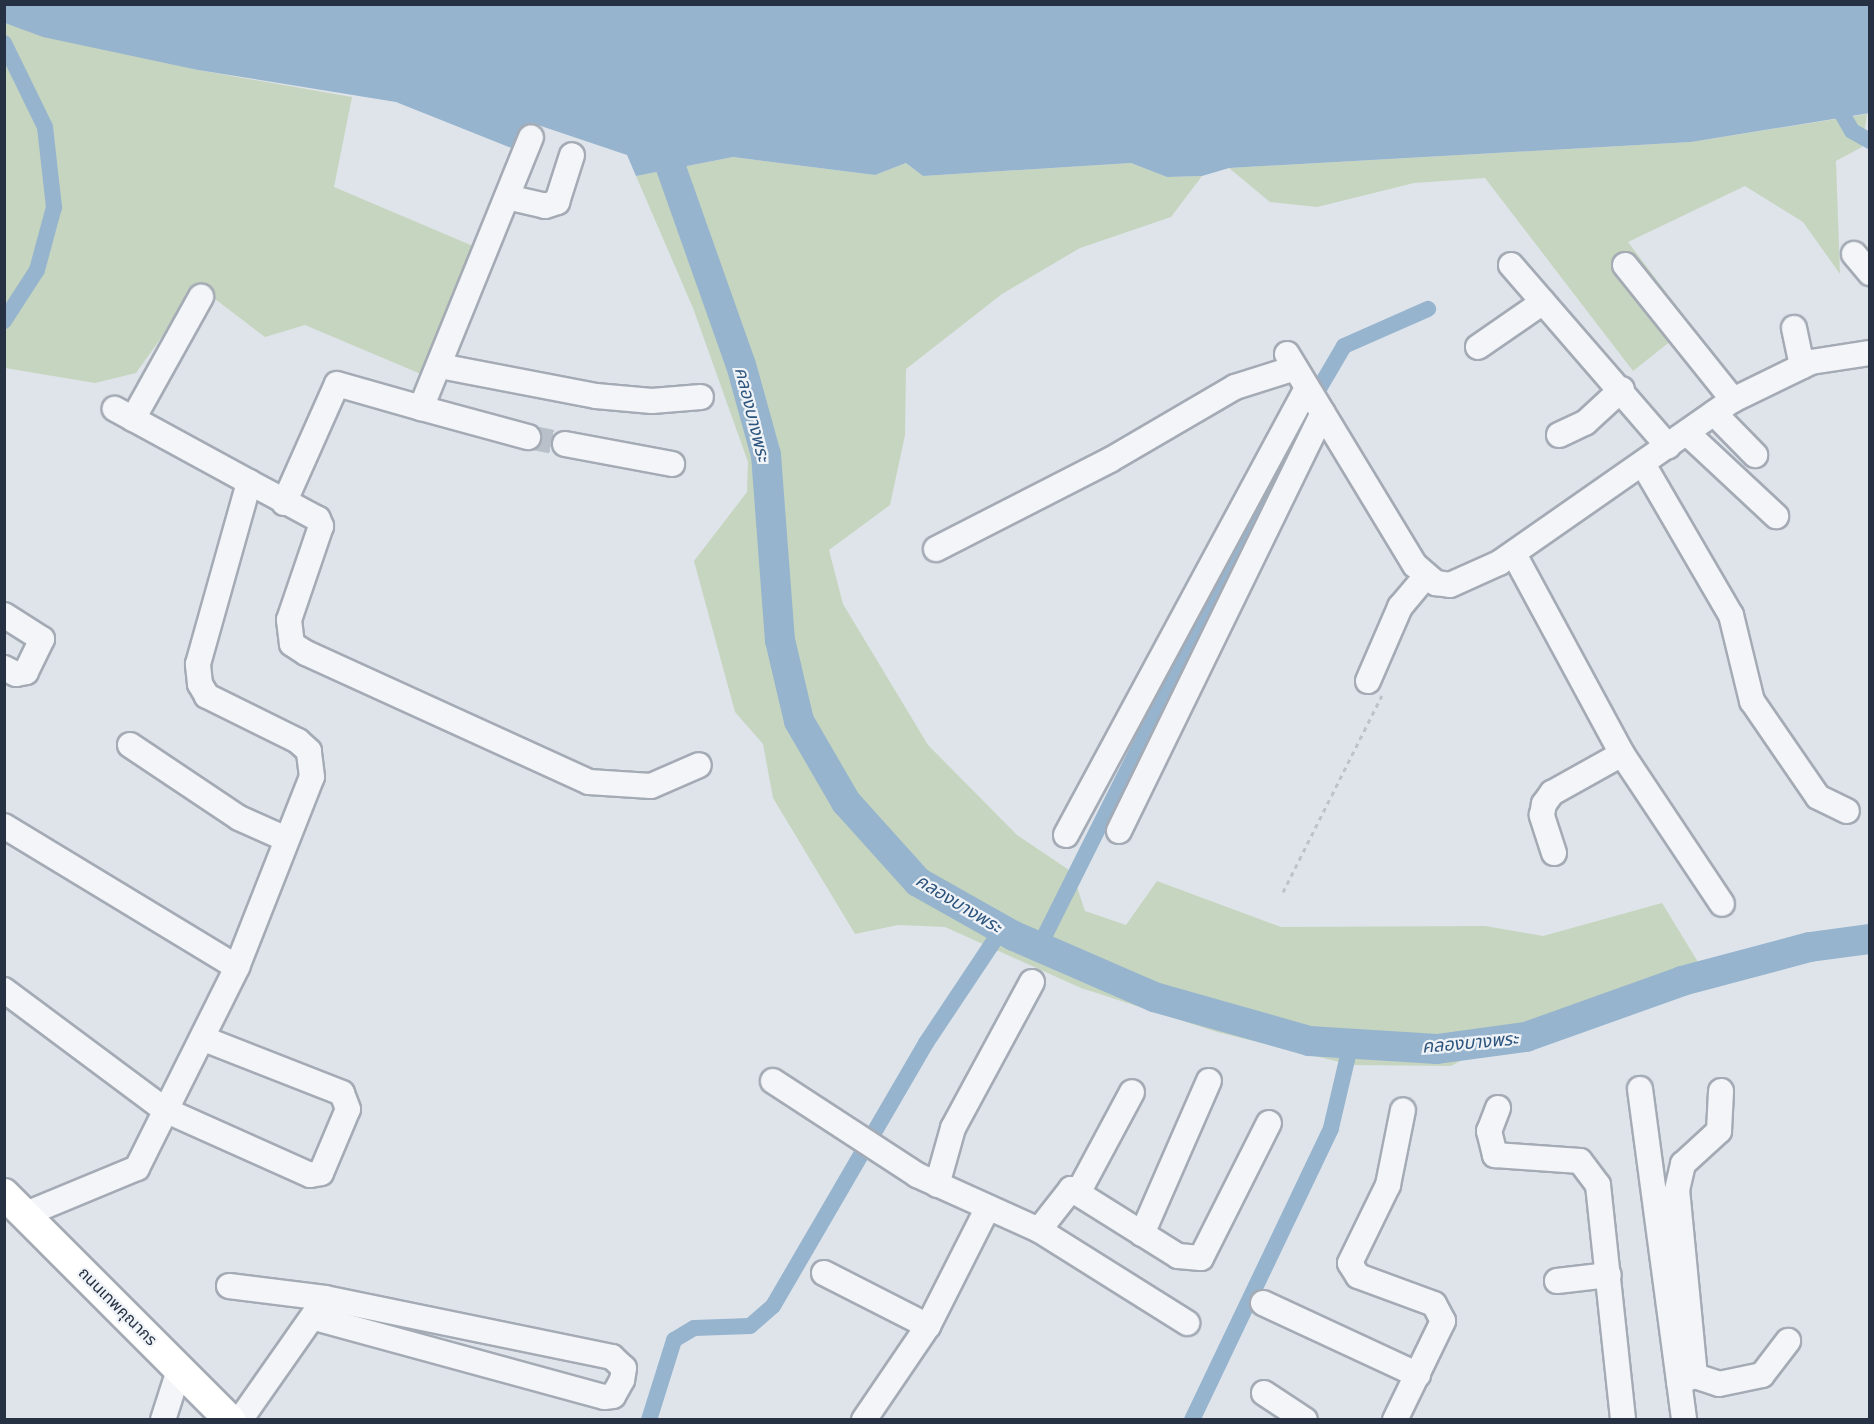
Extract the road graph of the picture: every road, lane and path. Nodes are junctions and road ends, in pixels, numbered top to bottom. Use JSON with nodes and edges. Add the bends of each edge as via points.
{"nodes":[{"id":1,"x":531,"y":137,"type":"dead end"},
{"id":2,"x":572,"y":155,"type":"dead end"},
{"id":3,"x":507,"y":196,"type":"junction"},
{"id":4,"x":1854,"y":254,"type":"dead end"},
{"id":5,"x":1511,"y":265,"type":"dead end"},
{"id":6,"x":1625,"y":265,"type":"dead end"},
{"id":7,"x":1869,"y":273,"type":"edge"},
{"id":8,"x":201,"y":297,"type":"dead end"},
{"id":9,"x":1543,"y":302,"type":"junction"},
{"id":10,"x":1794,"y":328,"type":"dead end"},
{"id":11,"x":1478,"y":347,"type":"dead end"},
{"id":12,"x":1869,"y":353,"type":"edge"},
{"id":13,"x":441,"y":366,"type":"junction"},
{"id":14,"x":1802,"y":366,"type":"junction"},
{"id":15,"x":1307,"y":388,"type":"junction"},
{"id":16,"x":1622,"y":389,"type":"junction"},
{"id":17,"x":701,"y":397,"type":"dead end"},
{"id":18,"x":1723,"y":407,"type":"junction"},
{"id":19,"x":421,"y":408,"type":"junction"},
{"id":20,"x":1323,"y":413,"type":"junction"},
{"id":21,"x":1559,"y":435,"type":"dead end"},
{"id":22,"x":528,"y":437,"type":"tunnel mouth"},
{"id":23,"x":1678,"y":440,"type":"junction"},
{"id":24,"x":566,"y":444,"type":"tunnel mouth"},
{"id":25,"x":1755,"y":455,"type":"dead end"},
{"id":26,"x":672,"y":464,"type":"dead end"},
{"id":27,"x":1643,"y":464,"type":"junction"},
{"id":28,"x":249,"y":482,"type":"junction"},
{"id":29,"x":284,"y":503,"type":"junction"},
{"id":30,"x":1776,"y":516,"type":"dead end"},
{"id":31,"x":936,"y":549,"type":"dead end"},
{"id":32,"x":1514,"y":554,"type":"junction"},
{"id":33,"x":1426,"y":576,"type":"junction"},
{"id":34,"x":4,"y":615,"type":"edge"},
{"id":35,"x":4,"y":668,"type":"edge"},
{"id":36,"x":1377,"y":683,"type":"joint"},
{"id":37,"x":130,"y":745,"type":"dead end"},
{"id":38,"x":1622,"y":754,"type":"junction"},
{"id":39,"x":699,"y":765,"type":"dead end"},
{"id":40,"x":1847,"y":811,"type":"dead end"},
{"id":41,"x":4,"y":826,"type":"edge"},
{"id":42,"x":1119,"y":831,"type":"dead end"},
{"id":43,"x":1066,"y":835,"type":"dead end"},
{"id":44,"x":286,"y":839,"type":"junction"},
{"id":45,"x":1554,"y":853,"type":"dead end"},
{"id":46,"x":1283,"y":892,"type":"dead end"},
{"id":47,"x":1722,"y":904,"type":"dead end"},
{"id":48,"x":237,"y":967,"type":"junction"},
{"id":49,"x":1032,"y":982,"type":"dead end"},
{"id":50,"x":4,"y":990,"type":"edge"},
{"id":51,"x":204,"y":1039,"type":"junction"},
{"id":52,"x":773,"y":1081,"type":"dead end"},
{"id":53,"x":1209,"y":1082,"type":"dead end"},
{"id":54,"x":1640,"y":1089,"type":"dead end"},
{"id":55,"x":1721,"y":1091,"type":"dead end"},
{"id":56,"x":1132,"y":1092,"type":"dead end"},
{"id":57,"x":1498,"y":1108,"type":"dead end"},
{"id":58,"x":165,"y":1110,"type":"junction"},
{"id":59,"x":1403,"y":1110,"type":"dead end"},
{"id":60,"x":1269,"y":1123,"type":"dead end"},
{"id":61,"x":937,"y":1185,"type":"junction"},
{"id":62,"x":1079,"y":1191,"type":"junction"},
{"id":63,"x":4,"y":1194,"type":"edge"},
{"id":64,"x":987,"y":1209,"type":"junction"},
{"id":65,"x":26,"y":1214,"type":"junction"},
{"id":66,"x":1039,"y":1230,"type":"junction"},
{"id":67,"x":1142,"y":1234,"type":"junction"},
{"id":68,"x":824,"y":1273,"type":"dead end"},
{"id":69,"x":1609,"y":1275,"type":"junction"},
{"id":70,"x":1557,"y":1281,"type":"dead end"},
{"id":71,"x":228,"y":1286,"type":"dead end"},
{"id":72,"x":1263,"y":1304,"type":"dead end"},
{"id":73,"x":320,"y":1308,"type":"junction"},
{"id":74,"x":1188,"y":1323,"type":"dead end"},
{"id":75,"x":928,"y":1326,"type":"junction"},
{"id":76,"x":1788,"y":1341,"type":"dead end"},
{"id":77,"x":180,"y":1367,"type":"junction"},
{"id":78,"x":1418,"y":1375,"type":"junction"},
{"id":79,"x":1687,"y":1379,"type":"junction"},
{"id":80,"x":1264,"y":1393,"type":"dead end"},
{"id":81,"x":163,"y":1419,"type":"edge"},
{"id":82,"x":230,"y":1419,"type":"edge"},
{"id":83,"x":240,"y":1419,"type":"edge"},
{"id":84,"x":864,"y":1419,"type":"edge"},
{"id":85,"x":1305,"y":1419,"type":"edge"},
{"id":86,"x":1395,"y":1419,"type":"edge"},
{"id":87,"x":1623,"y":1419,"type":"edge"},
{"id":88,"x":1684,"y":1419,"type":"edge"}],
"edges":[{"from":1,"to":3,"type":"street"},
{"from":2,"to":3,"type":"street","via":[[557,202],[545,206]]},
{"from":3,"to":13,"type":"street"},
{"from":4,"to":7,"type":"street"},
{"from":5,"to":9,"type":"street"},
{"from":6,"to":18,"type":"street"},
{"from":8,"to":28,"type":"street","via":[[124,414]]},
{"from":9,"to":11,"type":"street"},
{"from":9,"to":16,"type":"street"},
{"from":10,"to":14,"type":"street"},
{"from":12,"to":14,"type":"street"},
{"from":13,"to":17,"type":"street","via":[[596,396]]},
{"from":13,"to":19,"type":"street"},
{"from":14,"to":18,"type":"street"},
{"from":15,"to":20,"type":"street"},
{"from":15,"to":31,"type":"street","via":[[1291,361],[1235,387],[1110,460]]},
{"from":15,"to":43,"type":"street"},
{"from":16,"to":21,"type":"street","via":[[1585,423]]},
{"from":16,"to":23,"type":"street"},
{"from":18,"to":23,"type":"street"},
{"from":18,"to":25,"type":"street"},
{"from":19,"to":22,"type":"street"},
{"from":19,"to":29,"type":"street","via":[[337,384]]},
{"from":20,"to":33,"type":"street"},
{"from":20,"to":42,"type":"street"},
{"from":23,"to":27,"type":"street"},
{"from":23,"to":30,"type":"street"},
{"from":24,"to":26,"type":"street"},
{"from":27,"to":32,"type":"street"},
{"from":27,"to":40,"type":"street","via":[[1731,615],[1752,701],[1818,797]]},
{"from":28,"to":29,"type":"street"},
{"from":28,"to":44,"type":"street","via":[[198,664],[207,696],[298,741],[309,751],[312,777]]},
{"from":29,"to":39,"type":"street","via":[[318,519],[321,526],[288,627],[292,644],[306,653],[589,782],[651,786]]},
{"from":32,"to":33,"type":"street","via":[[1450,585]]},
{"from":32,"to":38,"type":"street"},
{"from":33,"to":36,"type":"street","via":[[1401,607]]},
{"from":34,"to":35,"type":"street","via":[[42,639],[26,672],[16,674]]},
{"from":36,"to":46,"type":"path"},
{"from":37,"to":44,"type":"street","via":[[239,818]]},
{"from":38,"to":45,"type":"street","via":[[1552,793],[1544,804],[1542,815]]},
{"from":38,"to":47,"type":"street"},
{"from":41,"to":48,"type":"street"},
{"from":44,"to":48,"type":"street"},
{"from":48,"to":51,"type":"street"},
{"from":49,"to":61,"type":"street","via":[[953,1128]]},
{"from":50,"to":58,"type":"street"},
{"from":51,"to":58,"type":"street"},
{"from":51,"to":58,"type":"street","via":[[342,1094],[348,1109],[329,1165],[310,1175]]},
{"from":52,"to":61,"type":"street"},
{"from":53,"to":67,"type":"street"},
{"from":54,"to":79,"type":"street"},
{"from":55,"to":79,"type":"street","via":[[1719,1131],[1683,1164],[1677,1190]]},
{"from":56,"to":62,"type":"street"},
{"from":57,"to":69,"type":"street","via":[[1489,1131],[1495,1155],[1580,1161],[1591,1172],[1598,1185]]},
{"from":58,"to":65,"type":"street","via":[[132,1173]]},
{"from":59,"to":78,"type":"street","via":[[1388,1185],[1350,1263],[1358,1276],[1434,1304],[1440,1313],[1437,1336]]},
{"from":60,"to":67,"type":"street","via":[[1201,1258],[1178,1256]]},
{"from":61,"to":64,"type":"street"},
{"from":62,"to":66,"type":"street","via":[[1065,1193]]},
{"from":62,"to":67,"type":"street"},
{"from":63,"to":65,"type":"main road","name":"ถนนเทพคุณากร"},
{"from":64,"to":66,"type":"street"},
{"from":64,"to":75,"type":"street"},
{"from":65,"to":77,"type":"main road","name":"ถนนเทพคุณากร"},
{"from":66,"to":74,"type":"street"},
{"from":68,"to":75,"type":"street"},
{"from":69,"to":70,"type":"street"},
{"from":69,"to":87,"type":"street"},
{"from":71,"to":73,"type":"street"},
{"from":72,"to":78,"type":"street"},
{"from":73,"to":73,"type":"street","via":[[604,1397],[613,1396],[622,1380],[624,1368],[612,1358]]},
{"from":73,"to":83,"type":"street"},
{"from":75,"to":84,"type":"street"},
{"from":76,"to":79,"type":"street","via":[[1762,1375],[1719,1384]]},
{"from":77,"to":81,"type":"street"},
{"from":77,"to":82,"type":"main road","name":"ถนนเทพคุณากร"},
{"from":78,"to":86,"type":"street"},
{"from":79,"to":88,"type":"street"},
{"from":80,"to":85,"type":"street"}]}
